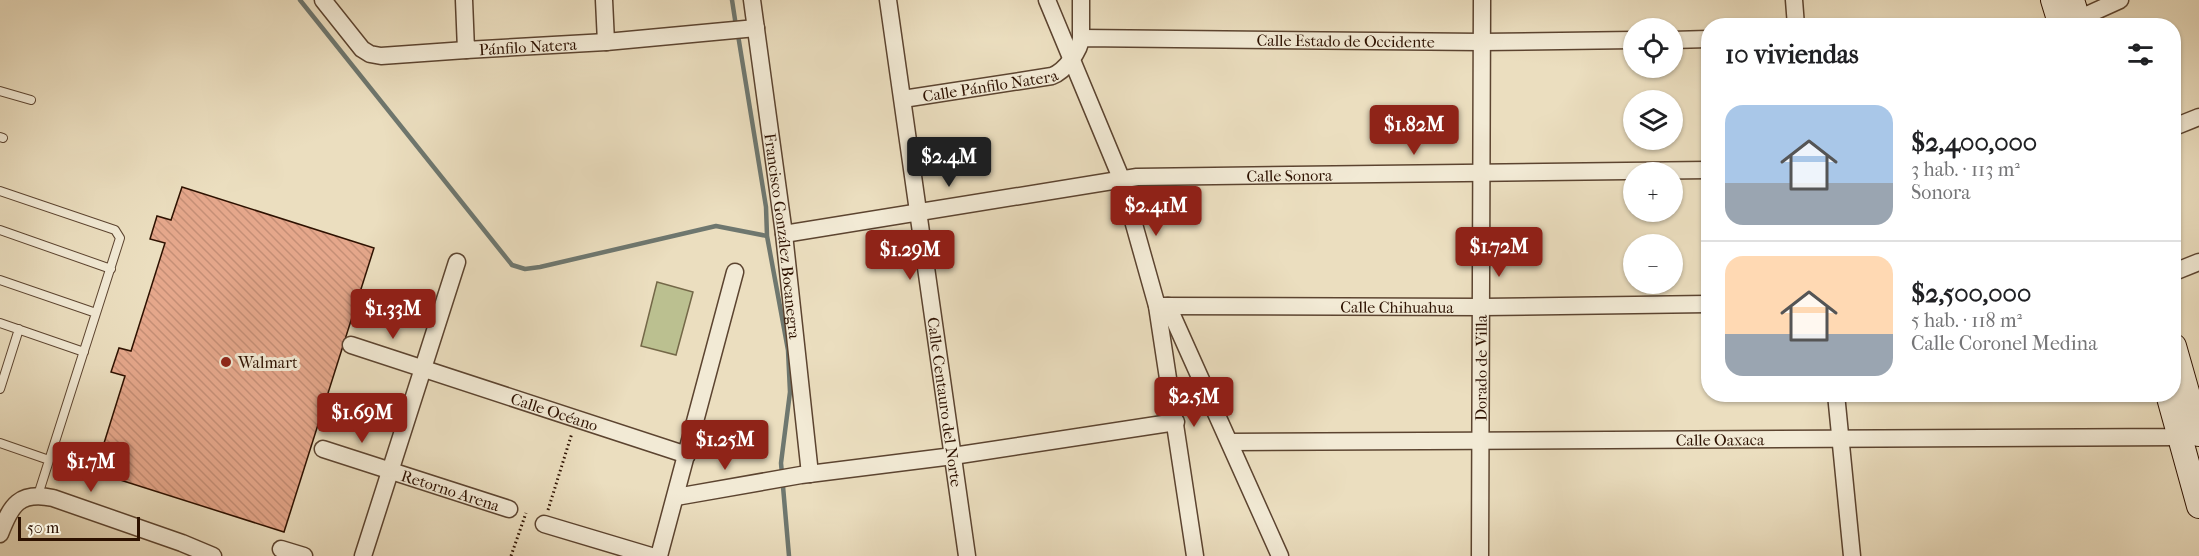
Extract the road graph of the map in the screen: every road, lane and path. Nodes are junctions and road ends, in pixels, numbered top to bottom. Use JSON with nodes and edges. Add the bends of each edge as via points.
{"nodes":[{"id":1,"x":323,"y":0,"type":"edge"},
{"id":2,"x":464,"y":0,"type":"edge"},
{"id":3,"x":604,"y":0,"type":"edge"},
{"id":4,"x":752,"y":0,"type":"edge"},
{"id":5,"x":888,"y":0,"type":"edge"},
{"id":6,"x":1047,"y":0,"type":"edge"},
{"id":7,"x":1081,"y":0,"type":"edge"},
{"id":8,"x":1482,"y":0,"type":"edge"},
{"id":9,"x":1794,"y":0,"type":"edge"},
{"id":10,"x":2053,"y":0,"type":"edge"},
{"id":11,"x":2120,"y":0,"type":"edge"},
{"id":12,"x":1795,"y":18,"type":"edge"},
{"id":13,"x":2072,"y":18,"type":"edge"},
{"id":14,"x":2075,"y":18,"type":"edge"},
{"id":15,"x":742,"y":30,"type":"junction"},
{"id":16,"x":1081,"y":38,"type":"junction"},
{"id":17,"x":1701,"y":39,"type":"edge"},
{"id":18,"x":1623,"y":40,"type":"edge"},
{"id":19,"x":1683,"y":40,"type":"edge"},
{"id":20,"x":606,"y":42,"type":"junction"},
{"id":21,"x":1482,"y":42,"type":"junction"},
{"id":22,"x":466,"y":50,"type":"junction"},
{"id":23,"x":1071,"y":58,"type":"junction"},
{"id":24,"x":0,"y":91,"type":"edge"},
{"id":25,"x":903,"y":99,"type":"junction"},
{"id":26,"x":31,"y":100,"type":"dead end"},
{"id":27,"x":2199,"y":117,"type":"edge"},
{"id":28,"x":2181,"y":124,"type":"edge"},
{"id":29,"x":1701,"y":170,"type":"edge"},
{"id":30,"x":1482,"y":173,"type":"junction"},
{"id":31,"x":1121,"y":178,"type":"junction"},
{"id":32,"x":0,"y":190,"type":"edge"},
{"id":33,"x":917,"y":211,"type":"junction"},
{"id":34,"x":0,"y":230,"type":"edge"},
{"id":35,"x":784,"y":234,"type":"junction"},
{"id":36,"x":457,"y":262,"type":"dead end"},
{"id":37,"x":2199,"y":262,"type":"edge"},
{"id":38,"x":111,"y":269,"type":"junction"},
{"id":39,"x":2181,"y":269,"type":"edge"},
{"id":40,"x":735,"y":272,"type":"dead end"},
{"id":41,"x":0,"y":280,"type":"edge"},
{"id":42,"x":1701,"y":304,"type":"edge"},
{"id":43,"x":1163,"y":306,"type":"junction"},
{"id":44,"x":1482,"y":307,"type":"junction"},
{"id":45,"x":96,"y":313,"type":"junction"},
{"id":46,"x":0,"y":323,"type":"edge"},
{"id":47,"x":19,"y":329,"type":"junction"},
{"id":48,"x":351,"y":345,"type":"dead end"},
{"id":49,"x":84,"y":352,"type":"junction"},
{"id":50,"x":423,"y":369,"type":"junction"},
{"id":51,"x":2181,"y":375,"type":"edge"},
{"id":52,"x":0,"y":389,"type":"edge"},
{"id":53,"x":1837,"y":402,"type":"edge"},
{"id":54,"x":2174,"y":402,"type":"edge"},
{"id":55,"x":576,"y":419,"type":"junction"},
{"id":56,"x":1176,"y":422,"type":"junction"},
{"id":57,"x":2193,"y":426,"type":"edge"},
{"id":58,"x":1841,"y":437,"type":"junction"},
{"id":59,"x":1480,"y":441,"type":"junction"},
{"id":60,"x":1230,"y":442,"type":"junction"},
{"id":61,"x":0,"y":444,"type":"edge"},
{"id":62,"x":323,"y":449,"type":"dead end"},
{"id":63,"x":687,"y":455,"type":"junction"},
{"id":64,"x":953,"y":456,"type":"junction"},
{"id":65,"x":49,"y":460,"type":"junction"},
{"id":66,"x":390,"y":471,"type":"junction"},
{"id":67,"x":805,"y":475,"type":"junction"},
{"id":68,"x":38,"y":495,"type":"junction"},
{"id":69,"x":676,"y":497,"type":"junction"},
{"id":70,"x":2199,"y":506,"type":"edge"},
{"id":71,"x":509,"y":508,"type":"joint"},
{"id":72,"x":526,"y":513,"type":"junction"},
{"id":73,"x":544,"y":524,"type":"junction"},
{"id":74,"x":0,"y":534,"type":"edge"},
{"id":75,"x":281,"y":549,"type":"dead end"},
{"id":76,"x":213,"y":556,"type":"edge"},
{"id":77,"x":304,"y":556,"type":"edge"},
{"id":78,"x":363,"y":556,"type":"edge"},
{"id":79,"x":511,"y":556,"type":"edge"},
{"id":80,"x":651,"y":556,"type":"edge"},
{"id":81,"x":659,"y":556,"type":"edge"},
{"id":82,"x":967,"y":556,"type":"edge"},
{"id":83,"x":1195,"y":556,"type":"edge"},
{"id":84,"x":1280,"y":556,"type":"edge"},
{"id":85,"x":1480,"y":556,"type":"edge"},
{"id":86,"x":1852,"y":556,"type":"edge"}],
"edges":[{"from":1,"to":22,"type":"street","via":[[370,54]]},
{"from":2,"to":22,"type":"street","name":"Pánfilo Natera"},
{"from":3,"to":20,"type":"street"},
{"from":4,"to":15,"type":"street","name":"Francisco González Bocanegra"},
{"from":5,"to":25,"type":"street","name":"Calle Centauro del Norte"},
{"from":6,"to":23,"type":"street"},
{"from":7,"to":16,"type":"street"},
{"from":8,"to":21,"type":"street","name":"Dorado de Villa"},
{"from":9,"to":12,"type":"street"},
{"from":10,"to":13,"type":"street"},
{"from":11,"to":14,"type":"street"},
{"from":15,"to":20,"type":"street","name":"Pánfilo Natera"},
{"from":15,"to":35,"type":"street","name":"Francisco González Bocanegra"},
{"from":16,"to":21,"type":"street","name":"Calle Estado de Occidente"},
{"from":16,"to":23,"type":"street"},
{"from":17,"to":19,"type":"street"},
{"from":18,"to":21,"type":"street","name":"Calle Estado de Occidente"},
{"from":20,"to":22,"type":"street","name":"Pánfilo Natera"},
{"from":21,"to":30,"type":"street","name":"Dorado de Villa"},
{"from":23,"to":25,"type":"street","name":"Calle Pánfilo Natera","via":[[1053,76]]},
{"from":23,"to":31,"type":"street"},
{"from":24,"to":26,"type":"lane"},
{"from":25,"to":33,"type":"street","name":"Calle Centauro del Norte"},
{"from":27,"to":28,"type":"street"},
{"from":29,"to":30,"type":"street","name":"Calle Sonora"},
{"from":30,"to":31,"type":"street","name":"Calle Sonora"},
{"from":30,"to":44,"type":"street","name":"Dorado de Villa"},
{"from":31,"to":33,"type":"street","name":"Calle Sonora"},
{"from":31,"to":43,"type":"street"},
{"from":32,"to":38,"type":"lane","via":[[115,230],[120,238]]},
{"from":33,"to":35,"type":"street","name":"Calle Sonora"},
{"from":33,"to":64,"type":"street","name":"Calle Centauro del Norte"},
{"from":34,"to":38,"type":"lane"},
{"from":35,"to":67,"type":"street","name":"Francisco González Bocanegra"},
{"from":36,"to":50,"type":"street"},
{"from":37,"to":39,"type":"street"},
{"from":38,"to":45,"type":"lane"},
{"from":40,"to":63,"type":"street"},
{"from":41,"to":45,"type":"lane"},
{"from":42,"to":44,"type":"street","name":"Calle Chihuahua"},
{"from":43,"to":44,"type":"street","name":"Calle Chihuahua"},
{"from":43,"to":56,"type":"street"},
{"from":43,"to":60,"type":"street"},
{"from":44,"to":59,"type":"street","name":"Dorado de Villa"},
{"from":45,"to":49,"type":"lane"},
{"from":46,"to":47,"type":"lane"},
{"from":47,"to":49,"type":"lane"},
{"from":47,"to":52,"type":"lane"},
{"from":48,"to":50,"type":"street","name":"Calle Océano"},
{"from":49,"to":65,"type":"lane"},
{"from":50,"to":55,"type":"street","name":"Calle Océano"},
{"from":50,"to":66,"type":"street"},
{"from":51,"to":57,"type":"street"},
{"from":53,"to":58,"type":"street"},
{"from":54,"to":57,"type":"street"},
{"from":55,"to":63,"type":"street","name":"Calle Océano"},
{"from":55,"to":73,"type":"path"},
{"from":56,"to":64,"type":"street"},
{"from":56,"to":83,"type":"street"},
{"from":57,"to":58,"type":"street","name":"Calle Oaxaca"},
{"from":57,"to":70,"type":"street"},
{"from":58,"to":59,"type":"street","name":"Calle Oaxaca"},
{"from":58,"to":86,"type":"street"},
{"from":59,"to":60,"type":"street","name":"Calle Oaxaca"},
{"from":59,"to":85,"type":"street","name":"Dorado de Villa"},
{"from":60,"to":84,"type":"street"},
{"from":61,"to":65,"type":"lane"},
{"from":62,"to":66,"type":"street","name":"Retorno Arena"},
{"from":63,"to":69,"type":"street"},
{"from":64,"to":67,"type":"street"},
{"from":64,"to":82,"type":"street","name":"Calle Centauro del Norte"},
{"from":65,"to":68,"type":"lane"},
{"from":66,"to":71,"type":"street","name":"Retorno Arena"},
{"from":66,"to":78,"type":"street"},
{"from":67,"to":69,"type":"street"},
{"from":68,"to":74,"type":"street","via":[[15,503]]},
{"from":68,"to":76,"type":"street"},
{"from":69,"to":81,"type":"street"},
{"from":71,"to":72,"type":"path"},
{"from":72,"to":73,"type":"path"},
{"from":72,"to":79,"type":"path"},
{"from":73,"to":80,"type":"street"},
{"from":75,"to":77,"type":"street"}]}
